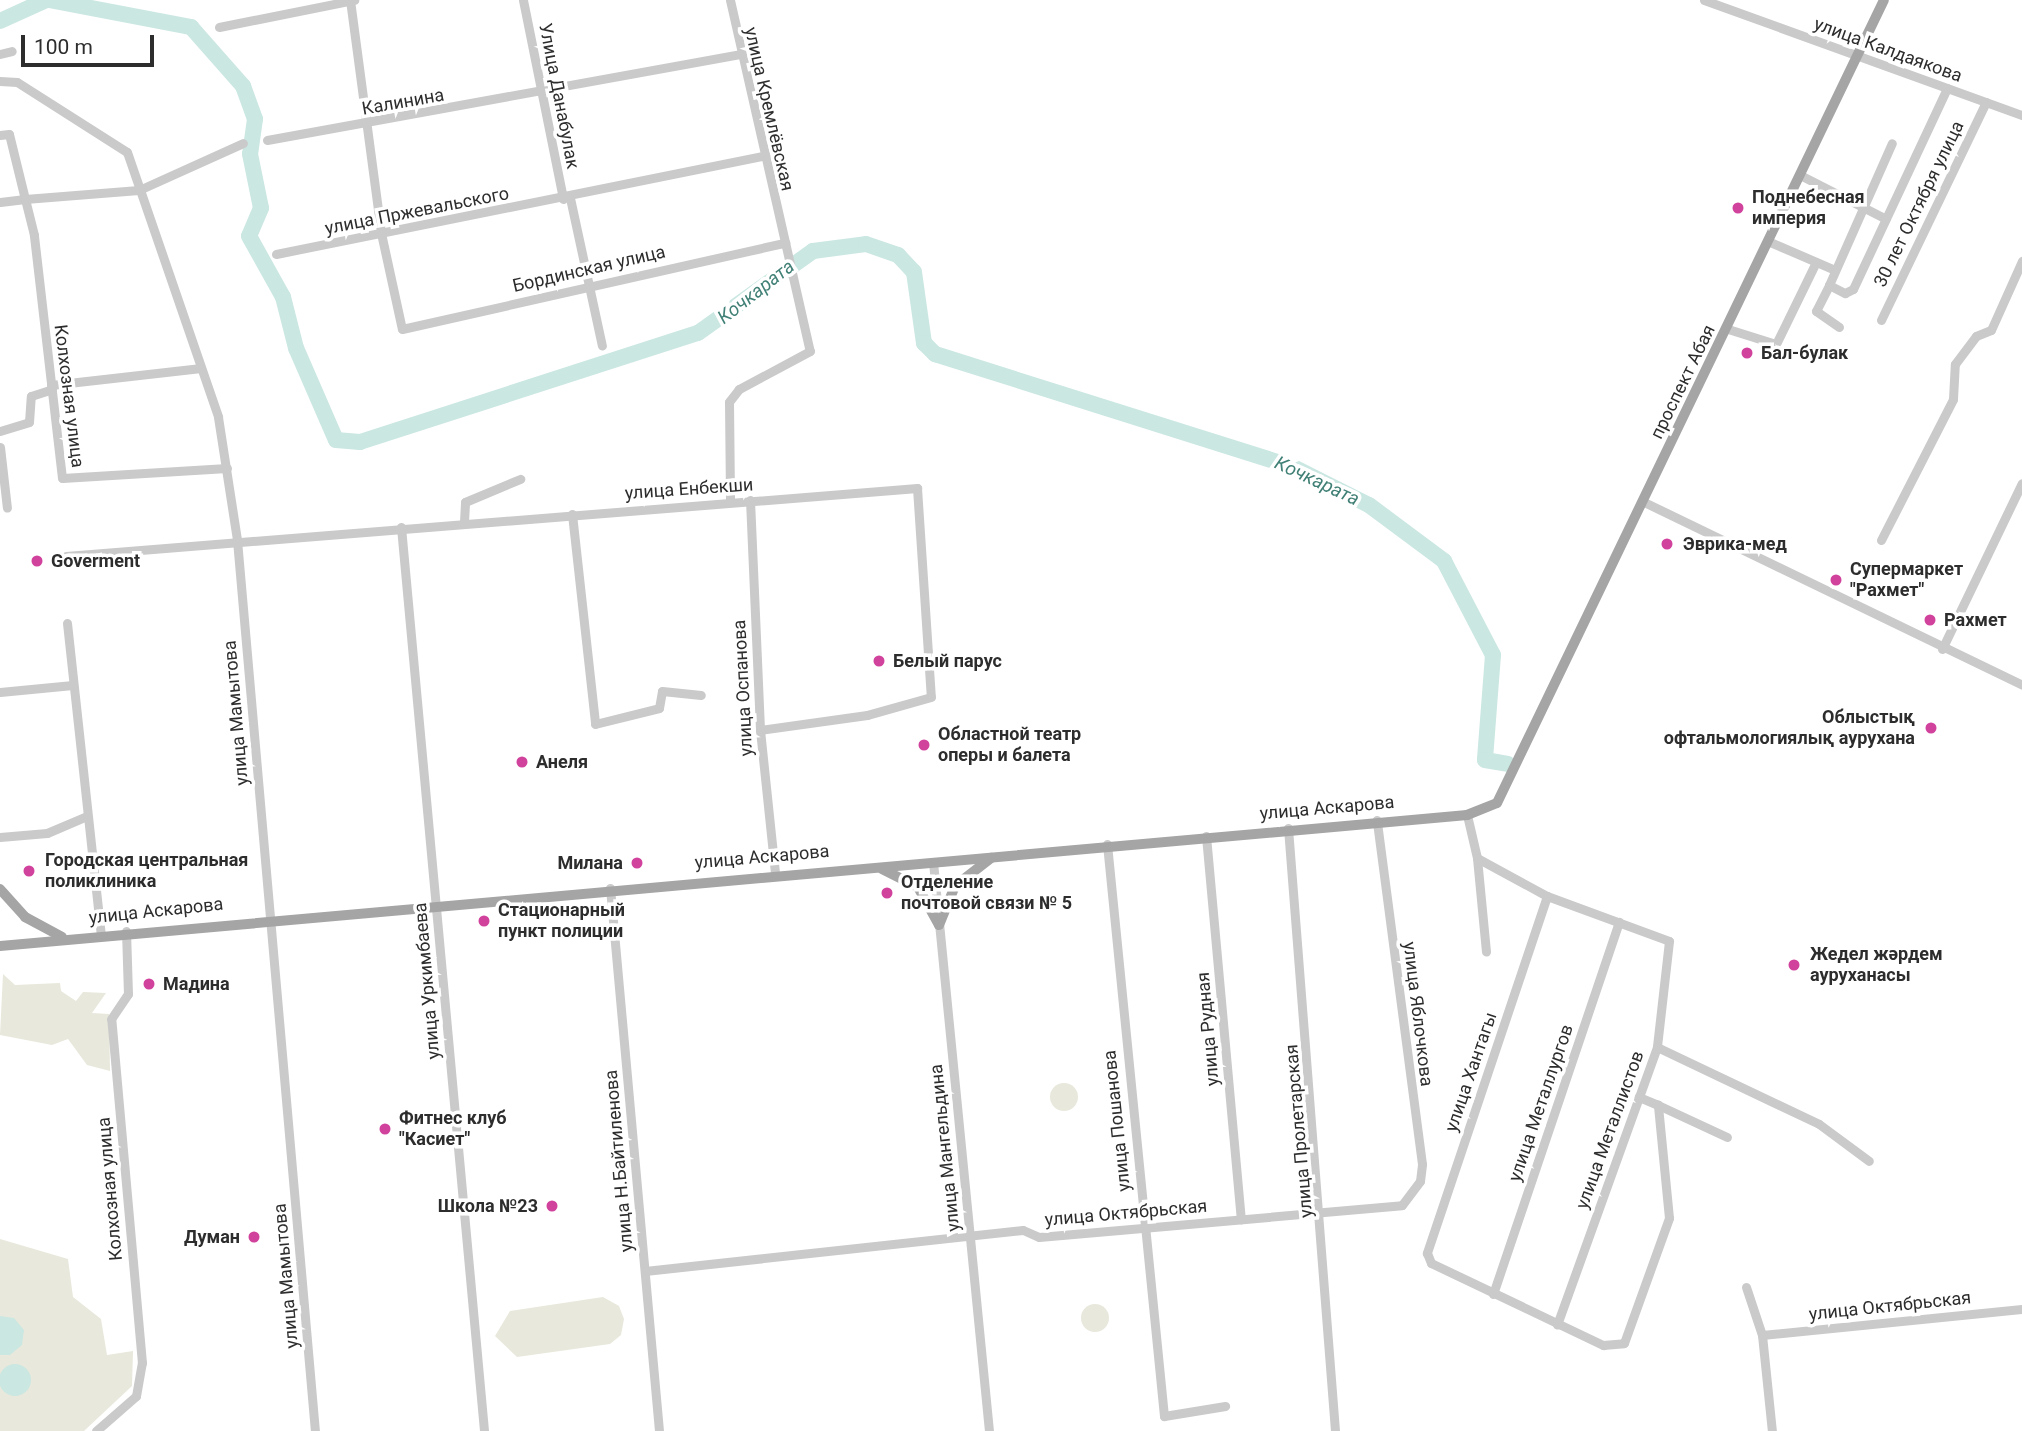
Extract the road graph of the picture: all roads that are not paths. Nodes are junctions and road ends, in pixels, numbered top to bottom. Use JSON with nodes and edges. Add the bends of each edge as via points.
{"nodes":[{"id":1,"x":351,"y":0,"type":"edge"},
{"id":2,"x":523,"y":0,"type":"edge"},
{"id":3,"x":730,"y":0,"type":"edge"},
{"id":4,"x":1704,"y":0,"type":"edge"},
{"id":5,"x":1884,"y":0,"type":"edge"},
{"id":6,"x":219,"y":27,"type":"dead end"},
{"id":7,"x":12,"y":51,"type":"dead end"},
{"id":8,"x":0,"y":54,"type":"edge"},
{"id":9,"x":741,"y":54,"type":"junction"},
{"id":10,"x":1858,"y":56,"type":"junction"},
{"id":11,"x":0,"y":81,"type":"edge"},
{"id":12,"x":1947,"y":88,"type":"junction"},
{"id":13,"x":543,"y":92,"type":"junction"},
{"id":14,"x":1986,"y":102,"type":"junction"},
{"id":15,"x":2022,"y":115,"type":"edge"},
{"id":16,"x":370,"y":125,"type":"junction"},
{"id":17,"x":0,"y":135,"type":"edge"},
{"id":18,"x":267,"y":140,"type":"dead end"},
{"id":19,"x":1892,"y":142,"type":"dead end"},
{"id":20,"x":243,"y":143,"type":"dead end"},
{"id":21,"x":764,"y":156,"type":"junction"},
{"id":22,"x":1802,"y":176,"type":"junction"},
{"id":23,"x":139,"y":190,"type":"junction"},
{"id":24,"x":24,"y":199,"type":"junction"},
{"id":25,"x":567,"y":199,"type":"junction"},
{"id":26,"x":0,"y":202,"type":"edge"},
{"id":27,"x":1863,"y":207,"type":"junction"},
{"id":28,"x":1886,"y":219,"type":"junction"},
{"id":29,"x":381,"y":233,"type":"junction"},
{"id":30,"x":1770,"y":242,"type":"junction"},
{"id":31,"x":785,"y":243,"type":"junction"},
{"id":32,"x":276,"y":254,"type":"dead end"},
{"id":33,"x":2022,"y":261,"type":"edge"},
{"id":34,"x":1816,"y":262,"type":"junction"},
{"id":35,"x":1835,"y":271,"type":"junction"},
{"id":36,"x":589,"y":283,"type":"junction"},
{"id":37,"x":1829,"y":285,"type":"junction"},
{"id":38,"x":1881,"y":320,"type":"dead end"},
{"id":39,"x":1839,"y":327,"type":"dead end"},
{"id":40,"x":1728,"y":329,"type":"junction"},
{"id":41,"x":602,"y":346,"type":"dead end"},
{"id":42,"x":201,"y":368,"type":"junction"},
{"id":43,"x":52,"y":387,"type":"junction"},
{"id":44,"x":0,"y":431,"type":"edge"},
{"id":45,"x":0,"y":447,"type":"edge"},
{"id":46,"x":227,"y":468,"type":"junction"},
{"id":47,"x":520,"y":479,"type":"dead end"},
{"id":48,"x":2022,"y":483,"type":"edge"},
{"id":49,"x":750,"y":500,"type":"junction"},
{"id":50,"x":730,"y":501,"type":"junction"},
{"id":51,"x":1644,"y":502,"type":"junction"},
{"id":52,"x":7,"y":508,"type":"dead end"},
{"id":53,"x":572,"y":514,"type":"junction"},
{"id":54,"x":464,"y":522,"type":"junction"},
{"id":55,"x":401,"y":527,"type":"junction"},
{"id":56,"x":237,"y":540,"type":"junction"},
{"id":57,"x":1881,"y":540,"type":"dead end"},
{"id":58,"x":66,"y":556,"type":"dead end"},
{"id":59,"x":67,"y":623,"type":"dead end"},
{"id":60,"x":1942,"y":649,"type":"junction"},
{"id":61,"x":2021,"y":683,"type":"edge"},
{"id":62,"x":73,"y":685,"type":"junction"},
{"id":63,"x":0,"y":692,"type":"edge"},
{"id":64,"x":701,"y":695,"type":"dead end"},
{"id":65,"x":760,"y":730,"type":"junction"},
{"id":66,"x":1513,"y":778,"type":"joint"},
{"id":67,"x":1467,"y":815,"type":"junction"},
{"id":68,"x":87,"y":816,"type":"junction"},
{"id":69,"x":1377,"y":820,"type":"junction"},
{"id":70,"x":1288,"y":828,"type":"junction"},
{"id":71,"x":1206,"y":835,"type":"junction"},
{"id":72,"x":0,"y":837,"type":"edge"},
{"id":73,"x":1107,"y":844,"type":"junction"},
{"id":74,"x":997,"y":855,"type":"junction"},
{"id":75,"x":1477,"y":858,"type":"junction"},
{"id":76,"x":933,"y":862,"type":"junction"},
{"id":77,"x":872,"y":866,"type":"junction"},
{"id":78,"x":775,"y":873,"type":"junction"},
{"id":79,"x":610,"y":888,"type":"junction"},
{"id":80,"x":0,"y":889,"type":"edge"},
{"id":81,"x":1547,"y":896,"type":"junction"},
{"id":82,"x":435,"y":903,"type":"junction"},
{"id":83,"x":269,"y":918,"type":"junction"},
{"id":84,"x":1619,"y":922,"type":"junction"},
{"id":85,"x":939,"y":925,"type":"junction"},
{"id":86,"x":126,"y":931,"type":"junction"},
{"id":87,"x":101,"y":934,"type":"junction"},
{"id":88,"x":65,"y":938,"type":"junction"},
{"id":89,"x":0,"y":946,"type":"edge"},
{"id":90,"x":1486,"y":952,"type":"dead end"},
{"id":91,"x":1657,"y":1047,"type":"junction"},
{"id":92,"x":1639,"y":1097,"type":"junction"},
{"id":93,"x":1658,"y":1105,"type":"junction"},
{"id":94,"x":1727,"y":1137,"type":"dead end"},
{"id":95,"x":1869,"y":1161,"type":"dead end"},
{"id":96,"x":1402,"y":1205,"type":"joint"},
{"id":97,"x":1322,"y":1210,"type":"junction"},
{"id":98,"x":1241,"y":1219,"type":"junction"},
{"id":99,"x":1143,"y":1224,"type":"junction"},
{"id":100,"x":970,"y":1236,"type":"junction"},
{"id":101,"x":645,"y":1271,"type":"junction"},
{"id":102,"x":1746,"y":1287,"type":"dead end"},
{"id":103,"x":1493,"y":1294,"type":"junction"},
{"id":104,"x":2022,"y":1309,"type":"edge"},
{"id":105,"x":1558,"y":1325,"type":"junction"},
{"id":106,"x":1762,"y":1335,"type":"junction"},
{"id":107,"x":1225,"y":1406,"type":"dead end"},
{"id":108,"x":96,"y":1431,"type":"edge"},
{"id":109,"x":315,"y":1431,"type":"edge"},
{"id":110,"x":484,"y":1431,"type":"edge"},
{"id":111,"x":659,"y":1431,"type":"edge"},
{"id":112,"x":989,"y":1431,"type":"edge"},
{"id":113,"x":1335,"y":1431,"type":"edge"},
{"id":114,"x":1772,"y":1431,"type":"edge"}],
"edges":[{"from":1,"to":6,"type":"street"},
{"from":1,"to":16,"type":"street"},
{"from":2,"to":13,"type":"street","name":"Улица Данабулак"},
{"from":3,"to":9,"type":"street","name":"улица Кремлёвская"},
{"from":4,"to":10,"type":"street","name":"улица Калдаякова"},
{"from":5,"to":10,"type":"main road","name":"проспект Абая"},
{"from":7,"to":8,"type":"street"},
{"from":9,"to":13,"type":"street","name":"Калинина"},
{"from":9,"to":21,"type":"street","name":"улица Кремлёвская"},
{"from":10,"to":12,"type":"street","name":"улица Калдаякова"},
{"from":10,"to":22,"type":"main road","name":"проспект Абая"},
{"from":11,"to":23,"type":"street","name":"улица Мамытова","via":[[17,82],[127,152]]},
{"from":12,"to":14,"type":"street","name":"улица Калдаякова"},
{"from":12,"to":28,"type":"street"},
{"from":13,"to":16,"type":"street","name":"Калинина"},
{"from":13,"to":25,"type":"street","name":"Улица Данабулак"},
{"from":14,"to":15,"type":"street","name":"улица Калдаякова"},
{"from":14,"to":38,"type":"street","name":"30 лет Октября улица"},
{"from":16,"to":18,"type":"street","name":"Калинина"},
{"from":16,"to":29,"type":"street"},
{"from":17,"to":24,"type":"street","name":"Колхозная улица","via":[[9,134]]},
{"from":19,"to":27,"type":"street"},
{"from":20,"to":23,"type":"street"},
{"from":21,"to":25,"type":"street","name":"улица Пржевальского"},
{"from":21,"to":31,"type":"street","name":"улица Кремлёвская"},
{"from":22,"to":27,"type":"street"},
{"from":22,"to":30,"type":"main road","name":"проспект Абая"},
{"from":23,"to":24,"type":"street"},
{"from":23,"to":42,"type":"street","name":"улица Мамытова"},
{"from":24,"to":26,"type":"street"},
{"from":24,"to":43,"type":"street","name":"Колхозная улица"},
{"from":25,"to":29,"type":"street","name":"улица Пржевальского"},
{"from":25,"to":36,"type":"street","name":"Улица Данабулак"},
{"from":27,"to":28,"type":"street"},
{"from":27,"to":35,"type":"street"},
{"from":28,"to":37,"type":"street","via":[[1853,289],[1845,293]]},
{"from":29,"to":32,"type":"street","name":"улица Пржевальского"},
{"from":29,"to":36,"type":"street","name":"Бординская улица","via":[[402,329]]},
{"from":30,"to":34,"type":"street"},
{"from":30,"to":40,"type":"main road","name":"проспект Абая"},
{"from":31,"to":36,"type":"street","name":"Бординская улица"},
{"from":31,"to":50,"type":"street","name":"улица Кремлёвская","via":[[810,351],[739,389],[729,402]]},
{"from":33,"to":57,"type":"street","via":[[1991,330],[1976,335],[1955,364],[1953,399]]},
{"from":34,"to":35,"type":"street"},
{"from":34,"to":40,"type":"street","via":[[1776,344]]},
{"from":35,"to":37,"type":"street"},
{"from":36,"to":41,"type":"street","name":"Улица Данабулак"},
{"from":37,"to":39,"type":"street","via":[[1817,315]]},
{"from":40,"to":51,"type":"main road","name":"проспект Абая"},
{"from":42,"to":43,"type":"street"},
{"from":42,"to":46,"type":"street","name":"улица Мамытова"},
{"from":43,"to":44,"type":"street","via":[[31,396],[30,422]]},
{"from":43,"to":46,"type":"street","name":"Колхозная улица","via":[[62,478]]},
{"from":45,"to":52,"type":"street"},
{"from":46,"to":56,"type":"street","name":"улица Мамытова"},
{"from":47,"to":54,"type":"street","via":[[465,502]]},
{"from":48,"to":60,"type":"street"},
{"from":49,"to":50,"type":"street","name":"улица Енбекши"},
{"from":49,"to":65,"type":"street","name":"улица Оспанова"},
{"from":49,"to":65,"type":"street","name":"улица Енбекши","via":[[917,488],[931,697],[867,715]]},
{"from":50,"to":53,"type":"street","name":"улица Енбекши"},
{"from":51,"to":60,"type":"street"},
{"from":51,"to":66,"type":"main road","name":"проспект Абая"},
{"from":53,"to":54,"type":"street","name":"улица Енбекши"},
{"from":53,"to":64,"type":"street","via":[[595,724],[659,708],[662,691]]},
{"from":54,"to":55,"type":"street","name":"улица Енбекши"},
{"from":55,"to":56,"type":"street","name":"улица Енбекши"},
{"from":55,"to":82,"type":"street","name":"улица Уркимбаева"},
{"from":56,"to":58,"type":"street","name":"улица Енбекши"},
{"from":56,"to":83,"type":"street","name":"улица Мамытова"},
{"from":59,"to":62,"type":"street"},
{"from":60,"to":61,"type":"street"},
{"from":62,"to":63,"type":"street"},
{"from":62,"to":68,"type":"street"},
{"from":65,"to":78,"type":"street","name":"улица Оспанова"},
{"from":66,"to":67,"type":"main road","name":"улица Аскарова","via":[[1497,803]]},
{"from":67,"to":69,"type":"main road","name":"улица Аскарова"},
{"from":67,"to":75,"type":"street"},
{"from":68,"to":72,"type":"street","via":[[47,833]]},
{"from":68,"to":87,"type":"street"},
{"from":69,"to":70,"type":"main road","name":"улица Аскарова"},
{"from":69,"to":96,"type":"street","name":"улица Яблочкова","via":[[1422,1164],[1420,1181]]},
{"from":70,"to":71,"type":"main road","name":"улица Аскарова"},
{"from":70,"to":97,"type":"street","name":"улица Пролетарская"},
{"from":71,"to":73,"type":"main road","name":"улица Аскарова"},
{"from":71,"to":98,"type":"street","name":"улица Рудная"},
{"from":73,"to":74,"type":"main road","name":"улица Аскарова"},
{"from":73,"to":99,"type":"street","name":"улица Пошанова"},
{"from":74,"to":76,"type":"main road","name":"улица Аскарова"},
{"from":74,"to":85,"type":"main road","via":[[954,886]]},
{"from":75,"to":81,"type":"street"},
{"from":75,"to":90,"type":"street"},
{"from":76,"to":77,"type":"main road","name":"улица Аскарова"},
{"from":76,"to":85,"type":"street","name":"улица Мангельдина"},
{"from":77,"to":78,"type":"main road","name":"улица Аскарова"},
{"from":77,"to":85,"type":"main road","via":[[918,887]]},
{"from":78,"to":79,"type":"main road","name":"улица Аскарова"},
{"from":79,"to":82,"type":"main road","name":"улица Аскарова"},
{"from":79,"to":101,"type":"street","name":"улица Н.Байтиленова"},
{"from":80,"to":88,"type":"main road","via":[[24,917]]},
{"from":81,"to":84,"type":"street"},
{"from":81,"to":103,"type":"street","name":"улица Хантагы","via":[[1427,1258]]},
{"from":82,"to":83,"type":"main road","name":"улица Аскарова"},
{"from":82,"to":110,"type":"street","name":"улица Уркимбаева"},
{"from":83,"to":86,"type":"main road","name":"улица Аскарова"},
{"from":83,"to":109,"type":"street","name":"улица Мамытова"},
{"from":84,"to":91,"type":"street","name":"улица Металлистов","via":[[1669,941]]},
{"from":84,"to":103,"type":"street","name":"улица Металлургов"},
{"from":85,"to":100,"type":"street","name":"улица Мангельдина"},
{"from":86,"to":87,"type":"main road","name":"улица Аскарова"},
{"from":86,"to":108,"type":"street","name":"Колхозная улица","via":[[128,994],[111,1019],[142,1363],[136,1396]]},
{"from":87,"to":88,"type":"main road","name":"улица Аскарова"},
{"from":88,"to":89,"type":"main road","name":"улица Аскарова"},
{"from":91,"to":92,"type":"street","name":"улица Металлистов"},
{"from":91,"to":95,"type":"street","via":[[1819,1124]]},
{"from":92,"to":93,"type":"street"},
{"from":92,"to":105,"type":"street","name":"улица Металлистов"},
{"from":93,"to":94,"type":"street"},
{"from":93,"to":105,"type":"street","via":[[1668,1219],[1623,1343],[1602,1345]]},
{"from":96,"to":97,"type":"street","name":"улица Октябрьская","via":[[1389,1211],[1356,1206]]},
{"from":97,"to":98,"type":"street","name":"улица Октябрьская"},
{"from":97,"to":113,"type":"street","name":"улица Пролетарская"},
{"from":98,"to":99,"type":"street","name":"улица Октябрьская"},
{"from":99,"to":100,"type":"street","name":"улица Октябрьская","via":[[1039,1237],[1023,1230]]},
{"from":99,"to":107,"type":"street","name":"улица Пошанова","via":[[1164,1416]]},
{"from":100,"to":101,"type":"street","name":"улица Октябрьская"},
{"from":100,"to":112,"type":"street","name":"улица Мангельдина"},
{"from":101,"to":111,"type":"street","name":"улица Н.Байтиленова"},
{"from":102,"to":106,"type":"street"},
{"from":103,"to":105,"type":"street"},
{"from":104,"to":106,"type":"street","name":"улица Октябрьская"},
{"from":106,"to":114,"type":"street"}]}
